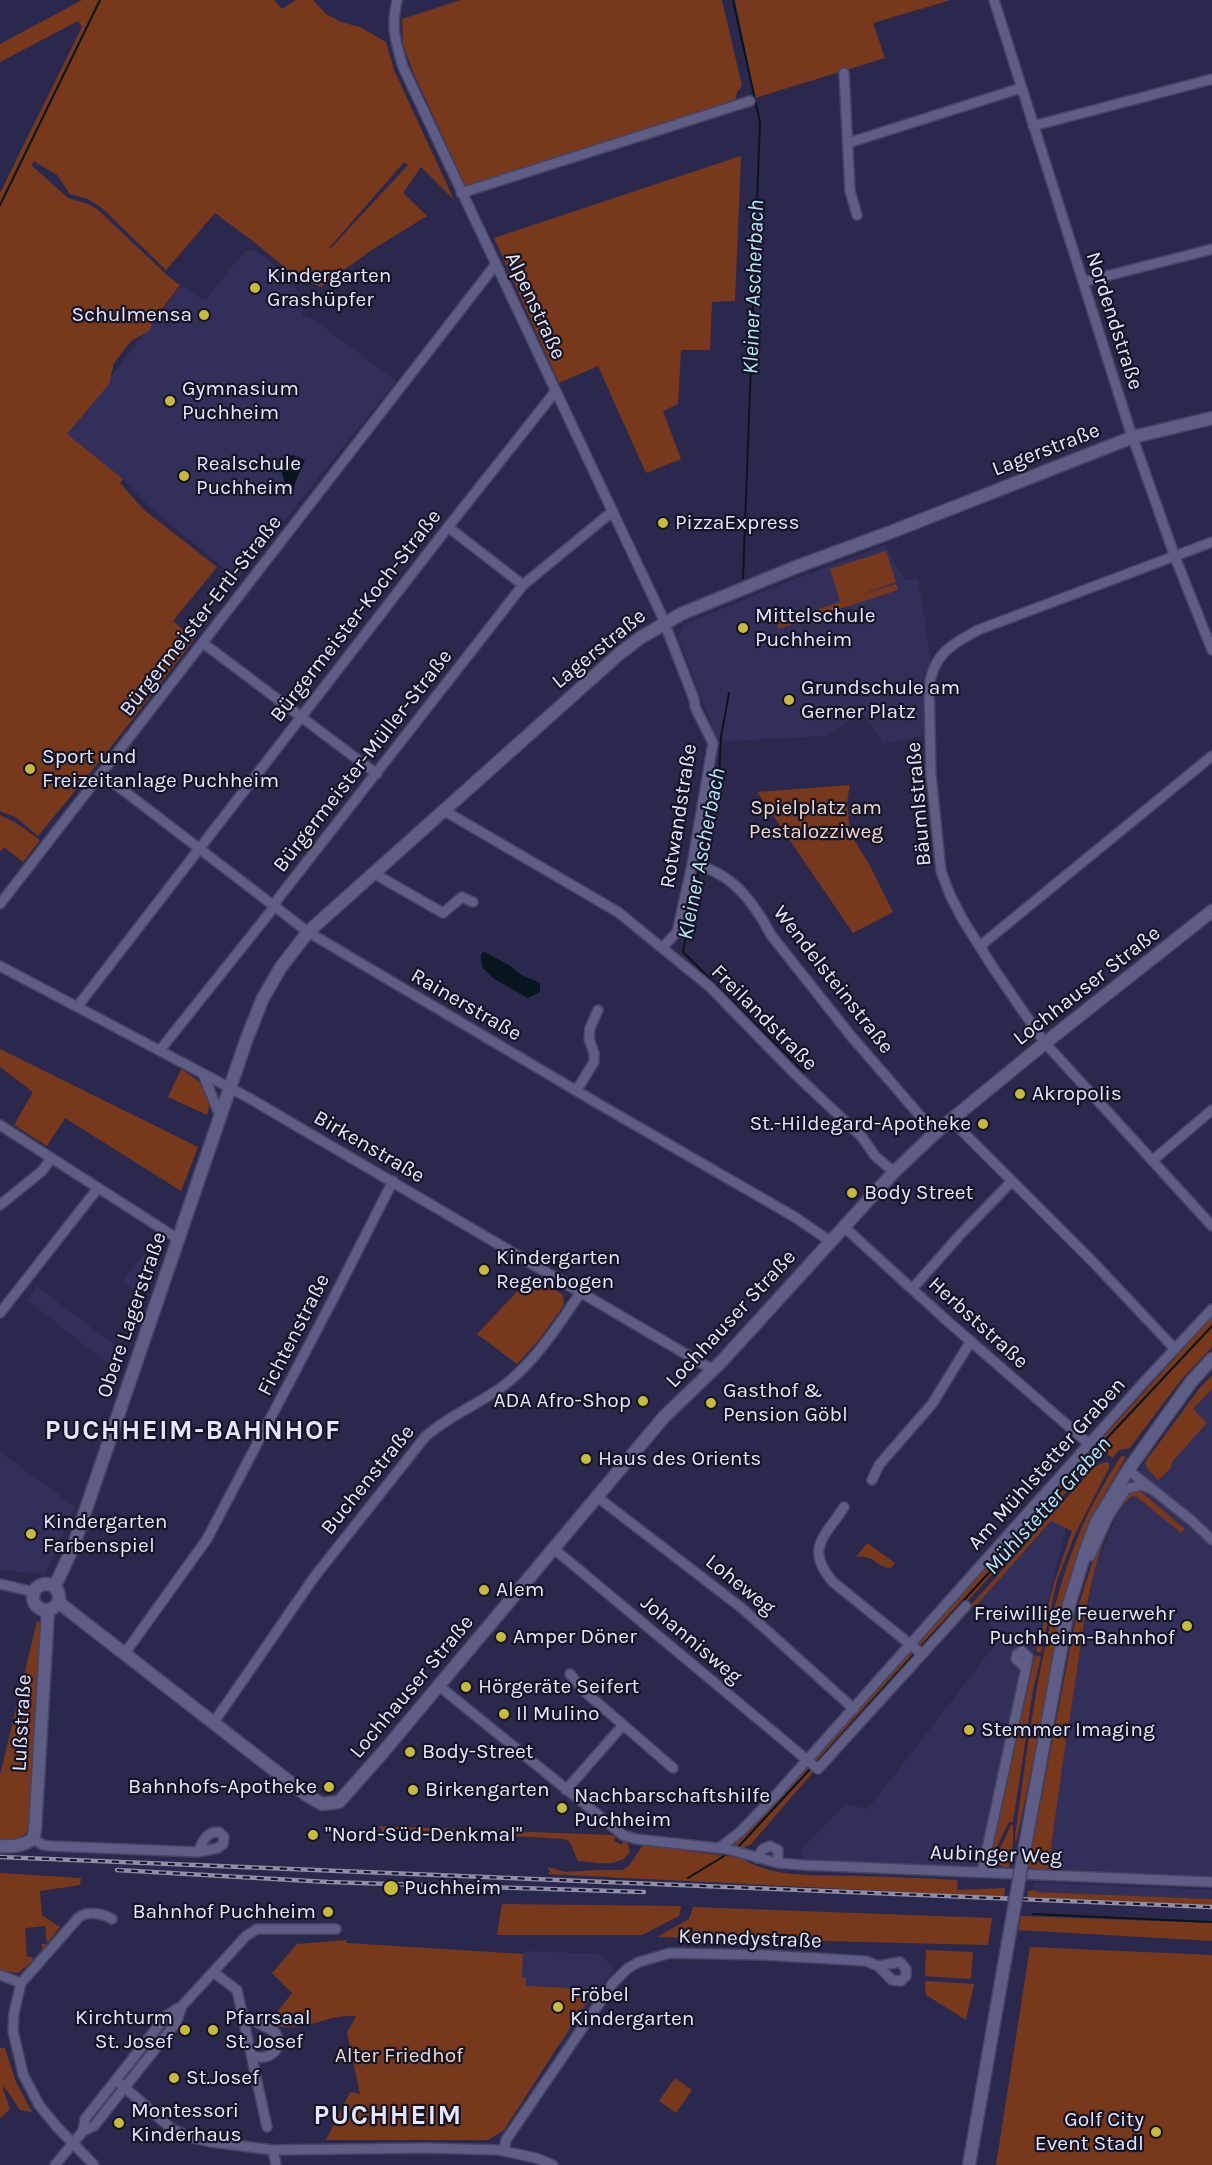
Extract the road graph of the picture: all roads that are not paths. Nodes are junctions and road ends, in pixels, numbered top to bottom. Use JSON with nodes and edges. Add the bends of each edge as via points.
{"nodes":[{"id":1,"x":397,"y":0,"type":"edge"},
{"id":2,"x":994,"y":0,"type":"edge"},
{"id":3,"x":844,"y":73,"type":"dead end"},
{"id":4,"x":1212,"y":79,"type":"edge"},
{"id":5,"x":1021,"y":88,"type":"junction"},
{"id":6,"x":750,"y":101,"type":"dead end"},
{"id":7,"x":1033,"y":126,"type":"junction"},
{"id":8,"x":848,"y":143,"type":"junction"},
{"id":9,"x":461,"y":193,"type":"junction"},
{"id":10,"x":857,"y":215,"type":"dead end"},
{"id":11,"x":1212,"y":249,"type":"edge"},
{"id":12,"x":496,"y":264,"type":"junction"},
{"id":13,"x":1083,"y":282,"type":"junction"},
{"id":14,"x":555,"y":392,"type":"junction"},
{"id":15,"x":1212,"y":418,"type":"edge"},
{"id":16,"x":1133,"y":437,"type":"junction"},
{"id":17,"x":613,"y":511,"type":"junction"},
{"id":18,"x":448,"y":527,"type":"junction"},
{"id":19,"x":1212,"y":542,"type":"edge"},
{"id":20,"x":1175,"y":557,"type":"junction"},
{"id":21,"x":523,"y":585,"type":"junction"},
{"id":22,"x":665,"y":622,"type":"junction"},
{"id":23,"x":203,"y":643,"type":"junction"},
{"id":24,"x":1212,"y":650,"type":"edge"},
{"id":25,"x":301,"y":717,"type":"junction"},
{"id":26,"x":1212,"y":756,"type":"edge"},
{"id":27,"x":102,"y":774,"type":"junction"},
{"id":28,"x":377,"y":774,"type":"junction"},
{"id":29,"x":443,"y":810,"type":"junction"},
{"id":30,"x":199,"y":848,"type":"junction"},
{"id":31,"x":699,"y":866,"type":"junction"},
{"id":32,"x":374,"y":873,"type":"junction"},
{"id":33,"x":473,"y":902,"type":"dead end"},
{"id":34,"x":0,"y":904,"type":"edge"},
{"id":35,"x":275,"y":906,"type":"junction"},
{"id":36,"x":1212,"y":911,"type":"edge"},
{"id":37,"x":308,"y":932,"type":"junction"},
{"id":38,"x":980,"y":946,"type":"junction"},
{"id":39,"x":663,"y":947,"type":"junction"},
{"id":40,"x":0,"y":966,"type":"edge"},
{"id":41,"x":77,"y":1007,"type":"junction"},
{"id":42,"x":598,"y":1010,"type":"dead end"},
{"id":43,"x":1045,"y":1043,"type":"junction"},
{"id":44,"x":160,"y":1050,"type":"junction"},
{"id":45,"x":203,"y":1074,"type":"junction"},
{"id":46,"x":230,"y":1088,"type":"junction"},
{"id":47,"x":576,"y":1091,"type":"junction"},
{"id":48,"x":1212,"y":1110,"type":"edge"},
{"id":49,"x":220,"y":1116,"type":"junction"},
{"id":50,"x":951,"y":1120,"type":"junction"},
{"id":51,"x":0,"y":1125,"type":"edge"},
{"id":52,"x":935,"y":1133,"type":"junction"},
{"id":53,"x":51,"y":1159,"type":"junction"},
{"id":54,"x":1153,"y":1160,"type":"junction"},
{"id":55,"x":894,"y":1172,"type":"junction"},
{"id":56,"x":393,"y":1181,"type":"junction"},
{"id":57,"x":1011,"y":1182,"type":"junction"},
{"id":58,"x":98,"y":1188,"type":"junction"},
{"id":59,"x":0,"y":1204,"type":"edge"},
{"id":60,"x":1212,"y":1226,"type":"edge"},
{"id":61,"x":843,"y":1227,"type":"junction"},
{"id":62,"x":178,"y":1239,"type":"junction"},
{"id":63,"x":830,"y":1241,"type":"junction"},
{"id":64,"x":912,"y":1289,"type":"junction"},
{"id":65,"x":582,"y":1292,"type":"junction"},
{"id":66,"x":1212,"y":1309,"type":"edge"},
{"id":67,"x":0,"y":1313,"type":"edge"},
{"id":68,"x":971,"y":1341,"type":"junction"},
{"id":69,"x":1175,"y":1349,"type":"junction"},
{"id":70,"x":1212,"y":1359,"type":"edge"},
{"id":71,"x":713,"y":1370,"type":"junction"},
{"id":72,"x":1089,"y":1444,"type":"junction"},
{"id":73,"x":1128,"y":1470,"type":"junction"},
{"id":74,"x":872,"y":1480,"type":"dead end"},
{"id":75,"x":1151,"y":1489,"type":"junction"},
{"id":76,"x":596,"y":1496,"type":"junction"},
{"id":77,"x":844,"y":1507,"type":"dead end"},
{"id":78,"x":1212,"y":1540,"type":"edge"},
{"id":79,"x":554,"y":1548,"type":"junction"},
{"id":80,"x":0,"y":1584,"type":"edge"},
{"id":81,"x":54,"y":1586,"type":"junction"},
{"id":82,"x":34,"y":1592,"type":"junction"},
{"id":83,"x":58,"y":1602,"type":"junction"},
{"id":84,"x":1069,"y":1605,"type":"junction"},
{"id":85,"x":966,"y":1606,"type":"dead end"},
{"id":86,"x":48,"y":1610,"type":"junction"},
{"id":87,"x":917,"y":1650,"type":"junction"},
{"id":88,"x":125,"y":1653,"type":"junction"},
{"id":89,"x":1026,"y":1668,"type":"dead end"},
{"id":90,"x":570,"y":1674,"type":"dead end"},
{"id":91,"x":439,"y":1686,"type":"junction"},
{"id":92,"x":854,"y":1708,"type":"junction"},
{"id":93,"x":214,"y":1722,"type":"junction"},
{"id":94,"x":623,"y":1725,"type":"junction"},
{"id":95,"x":811,"y":1763,"type":"junction"},
{"id":96,"x":673,"y":1768,"type":"dead end"},
{"id":97,"x":566,"y":1790,"type":"junction"},
{"id":98,"x":33,"y":1839,"type":"junction"},
{"id":99,"x":0,"y":1846,"type":"edge"},
{"id":100,"x":728,"y":1850,"type":"junction"},
{"id":101,"x":198,"y":1852,"type":"dead end"},
{"id":102,"x":757,"y":1858,"type":"junction"},
{"id":103,"x":778,"y":1863,"type":"junction"},
{"id":104,"x":982,"y":1872,"type":"junction"},
{"id":105,"x":1212,"y":1882,"type":"edge"},
{"id":106,"x":112,"y":1919,"type":"dead end"},
{"id":107,"x":336,"y":1929,"type":"dead end"},
{"id":108,"x":878,"y":1966,"type":"dead end"},
{"id":109,"x":213,"y":1972,"type":"junction"},
{"id":110,"x":0,"y":1975,"type":"edge"},
{"id":111,"x":21,"y":1983,"type":"junction"},
{"id":112,"x":182,"y":2006,"type":"junction"},
{"id":113,"x":243,"y":2015,"type":"junction"},
{"id":114,"x":252,"y":2055,"type":"junction"},
{"id":115,"x":116,"y":2080,"type":"junction"},
{"id":116,"x":124,"y":2087,"type":"junction"},
{"id":117,"x":267,"y":2127,"type":"dead end"},
{"id":118,"x":83,"y":2131,"type":"junction"},
{"id":119,"x":72,"y":2143,"type":"junction"},
{"id":120,"x":273,"y":2150,"type":"junction"},
{"id":121,"x":504,"y":2150,"type":"junction"},
{"id":122,"x":55,"y":2165,"type":"edge"},
{"id":123,"x":94,"y":2165,"type":"edge"},
{"id":124,"x":276,"y":2165,"type":"edge"},
{"id":125,"x":553,"y":2165,"type":"edge"},
{"id":126,"x":969,"y":2165,"type":"edge"}],
"edges":[{"from":1,"to":9,"type":"street","name":"Alpenstraße","via":[[394,36],[403,67]]},
{"from":2,"to":5,"type":"street","name":"Nordendstraße"},
{"from":3,"to":8,"type":"street"},
{"from":4,"to":7,"type":"street"},
{"from":5,"to":7,"type":"street","name":"Nordendstraße"},
{"from":5,"to":8,"type":"street"},
{"from":6,"to":9,"type":"street"},
{"from":7,"to":13,"type":"street","name":"Nordendstraße"},
{"from":8,"to":10,"type":"street","via":[[850,191]]},
{"from":9,"to":12,"type":"street","name":"Alpenstraße"},
{"from":11,"to":13,"type":"street"},
{"from":12,"to":14,"type":"street","name":"Alpenstraße"},
{"from":12,"to":23,"type":"street","name":"Bürgermeister-Ertl-Straße"},
{"from":13,"to":16,"type":"street","name":"Nordendstraße"},
{"from":14,"to":17,"type":"street","name":"Alpenstraße"},
{"from":14,"to":18,"type":"street","name":"Bürgermeister-Koch-Straße"},
{"from":15,"to":16,"type":"street","name":"Lagerstraße"},
{"from":16,"to":20,"type":"street","name":"Nordendstraße"},
{"from":16,"to":22,"type":"street","name":"Lagerstraße"},
{"from":17,"to":21,"type":"street","name":"Bürgermeister-Müller-Straße"},
{"from":17,"to":22,"type":"street","name":"Alpenstraße"},
{"from":18,"to":21,"type":"street"},
{"from":18,"to":25,"type":"street","name":"Bürgermeister-Koch-Straße"},
{"from":19,"to":20,"type":"street","name":"Bäumlstraße"},
{"from":20,"to":24,"type":"street","name":"Nordendstraße"},
{"from":20,"to":38,"type":"street","name":"Bäumlstraße","via":[[978,630],[944,651],[931,674],[931,774],[941,871],[950,895]]},
{"from":21,"to":28,"type":"street","name":"Bürgermeister-Müller-Straße"},
{"from":22,"to":29,"type":"street","name":"Lagerstraße","via":[[624,650]]},
{"from":22,"to":31,"type":"street","name":"Rotwandstraße","via":[[695,707],[713,742]]},
{"from":23,"to":25,"type":"street"},
{"from":23,"to":27,"type":"street","name":"Bürgermeister-Ertl-Straße"},
{"from":25,"to":28,"type":"street"},
{"from":25,"to":30,"type":"street","name":"Bürgermeister-Koch-Straße"},
{"from":26,"to":38,"type":"street"},
{"from":27,"to":30,"type":"street","name":"Rainerstraße"},
{"from":27,"to":34,"type":"street","name":"Bürgermeister-Ertl-Straße"},
{"from":28,"to":35,"type":"street","name":"Bürgermeister-Müller-Straße"},
{"from":29,"to":32,"type":"street","name":"Lagerstraße"},
{"from":29,"to":39,"type":"street","name":"Freilandstraße","via":[[618,912]]},
{"from":30,"to":35,"type":"street","name":"Rainerstraße"},
{"from":30,"to":41,"type":"street","name":"Bürgermeister-Koch-Straße"},
{"from":31,"to":39,"type":"street","name":"Rotwandstraße","via":[[677,932]]},
{"from":31,"to":52,"type":"street","name":"Wendelsteinstraße","via":[[720,874],[738,888],[851,1036]]},
{"from":32,"to":33,"type":"street","via":[[442,913],[462,897]]},
{"from":32,"to":37,"type":"street","name":"Lagerstraße"},
{"from":35,"to":37,"type":"street","name":"Rainerstraße"},
{"from":35,"to":44,"type":"street","name":"Bürgermeister-Müller-Straße"},
{"from":36,"to":43,"type":"street","name":"Lochhauser Straße"},
{"from":37,"to":46,"type":"street","name":"Lagerstraße","via":[[263,998]]},
{"from":37,"to":47,"type":"street","name":"Rainerstraße"},
{"from":38,"to":43,"type":"street","name":"Bäumlstraße"},
{"from":39,"to":55,"type":"street","name":"Freilandstraße","via":[[710,987]]},
{"from":40,"to":41,"type":"street","name":"Birkenstraße"},
{"from":41,"to":44,"type":"street","name":"Birkenstraße"},
{"from":42,"to":47,"type":"street","via":[[589,1038],[594,1062]]},
{"from":43,"to":50,"type":"street","name":"Lochhauser Straße"},
{"from":43,"to":54,"type":"street","name":"Bäumlstraße"},
{"from":44,"to":45,"type":"street","name":"Birkenstraße"},
{"from":45,"to":46,"type":"street","name":"Birkenstraße"},
{"from":45,"to":49,"type":"street"},
{"from":46,"to":49,"type":"street","name":"Obere Lagerstraße"},
{"from":46,"to":56,"type":"street","name":"Birkenstraße"},
{"from":47,"to":63,"type":"street","name":"Rainerstraße"},
{"from":48,"to":54,"type":"street"},
{"from":49,"to":62,"type":"street","name":"Obere Lagerstraße"},
{"from":50,"to":52,"type":"street","name":"Lochhauser Straße"},
{"from":50,"to":57,"type":"street"},
{"from":51,"to":53,"type":"street"},
{"from":52,"to":55,"type":"street","name":"Lochhauser Straße"},
{"from":53,"to":58,"type":"street"},
{"from":53,"to":59,"type":"street"},
{"from":54,"to":60,"type":"street","name":"Bäumlstraße"},
{"from":55,"to":61,"type":"street","name":"Lochhauser Straße"},
{"from":56,"to":65,"type":"street","name":"Birkenstraße"},
{"from":56,"to":88,"type":"street","name":"Fichtenstraße","via":[[207,1539]]},
{"from":57,"to":64,"type":"street"},
{"from":57,"to":69,"type":"street"},
{"from":58,"to":62,"type":"street"},
{"from":58,"to":67,"type":"street"},
{"from":61,"to":63,"type":"street","name":"Lochhauser Straße"},
{"from":61,"to":64,"type":"street","name":"Herbststraße"},
{"from":62,"to":81,"type":"street","name":"Obere Lagerstraße","via":[[73,1547]]},
{"from":63,"to":71,"type":"street","name":"Lochhauser Straße"},
{"from":64,"to":68,"type":"street","name":"Herbststraße"},
{"from":65,"to":71,"type":"street","name":"Birkenstraße"},
{"from":65,"to":93,"type":"street","name":"Buchenstraße","via":[[528,1364],[502,1387],[424,1437],[315,1576]]},
{"from":66,"to":69,"type":"street","name":"Am Mühlstetter Graben"},
{"from":68,"to":72,"type":"street","name":"Herbststraße"},
{"from":68,"to":74,"type":"street","via":[[932,1404],[879,1465]]},
{"from":69,"to":72,"type":"street","name":"Am Mühlstetter Graben"},
{"from":70,"to":73,"type":"street"},
{"from":71,"to":76,"type":"street","name":"Lochhauser Straße","via":[[664,1417]]},
{"from":72,"to":87,"type":"street","name":"Am Mühlstetter Graben"},
{"from":73,"to":75,"type":"street"},
{"from":73,"to":84,"type":"street","via":[[1096,1523]]},
{"from":75,"to":78,"type":"street"},
{"from":75,"to":84,"type":"street","via":[[1141,1485],[1126,1489],[1101,1531]]},
{"from":76,"to":79,"type":"street","name":"Lochhauser Straße"},
{"from":76,"to":92,"type":"street","name":"Loheweg","via":[[735,1602]]},
{"from":77,"to":87,"type":"street","via":[[820,1543],[822,1569]]},
{"from":79,"to":91,"type":"street","name":"Lochhauser Straße"},
{"from":79,"to":95,"type":"street","name":"Johannisweg"},
{"from":80,"to":82,"type":"street"},
{"from":81,"to":82,"type":"street","via":[[43,1584]]},
{"from":81,"to":83,"type":"street","via":[[59,1593]]},
{"from":82,"to":86,"type":"street","via":[[36,1605]]},
{"from":83,"to":86,"type":"street"},
{"from":83,"to":88,"type":"street"},
{"from":84,"to":126,"type":"street","bridge":true},
{"from":85,"to":87,"type":"street","name":"Am Mühlstetter Graben"},
{"from":86,"to":98,"type":"street","name":"Lußstraße"},
{"from":87,"to":92,"type":"street","name":"Am Mühlstetter Graben"},
{"from":87,"to":95,"type":"street","name":"Am Mühlstetter Graben","via":[[818,1769]]},
{"from":88,"to":93,"type":"street"},
{"from":89,"to":104,"type":"street"},
{"from":90,"to":94,"type":"street"},
{"from":91,"to":93,"type":"street","name":"Lochhauser Straße","via":[[348,1793],[330,1804],[305,1794]]},
{"from":91,"to":97,"type":"street","name":"Aubinger Weg"},
{"from":92,"to":95,"type":"street","name":"Am Mühlstetter Graben"},
{"from":94,"to":96,"type":"street"},
{"from":94,"to":97,"type":"street"},
{"from":95,"to":100,"type":"street","name":"Am Mühlstetter Graben","via":[[740,1832]]},
{"from":97,"to":100,"type":"street","name":"Aubinger Weg","via":[[622,1835]]},
{"from":98,"to":99,"type":"street","via":[[16,1847]]},
{"from":98,"to":101,"type":"street","via":[[51,1846]]},
{"from":100,"to":102,"type":"street","name":"Aubinger Weg"},
{"from":102,"to":103,"type":"street","name":"Aubinger Weg"},
{"from":102,"to":103,"type":"street","via":[[770,1846],[778,1850]]},
{"from":103,"to":104,"type":"street","name":"Aubinger Weg"},
{"from":104,"to":105,"type":"street","name":"Aubinger Weg"},
{"from":106,"to":111,"type":"street","via":[[90,1913],[79,1917]]},
{"from":107,"to":109,"type":"street","via":[[257,1929]]},
{"from":108,"to":121,"type":"street","name":"Kennedystraße","via":[[866,1961],[681,1953],[639,1962],[613,1983],[506,2140]]},
{"from":109,"to":112,"type":"street"},
{"from":109,"to":113,"type":"street","via":[[237,1990]]},
{"from":110,"to":111,"type":"street"},
{"from":111,"to":119,"type":"street","via":[[13,2031],[23,2074],[39,2105]]},
{"from":112,"to":115,"type":"street","via":[[167,2015]]},
{"from":112,"to":116,"type":"street","via":[[176,2023]]},
{"from":113,"to":114,"type":"street"},
{"from":113,"to":114,"type":"street","via":[[274,2032],[280,2042],[272,2054],[258,2058]]},
{"from":114,"to":117,"type":"street"},
{"from":115,"to":116,"type":"street"},
{"from":115,"to":118,"type":"street","via":[[85,2119]]},
{"from":116,"to":118,"type":"street","via":[[94,2126]]},
{"from":116,"to":120,"type":"street","via":[[189,2138]]},
{"from":118,"to":119,"type":"street"},
{"from":119,"to":122,"type":"street"},
{"from":119,"to":123,"type":"street"},
{"from":120,"to":121,"type":"street"},
{"from":120,"to":124,"type":"street"},
{"from":121,"to":125,"type":"street"}]}
